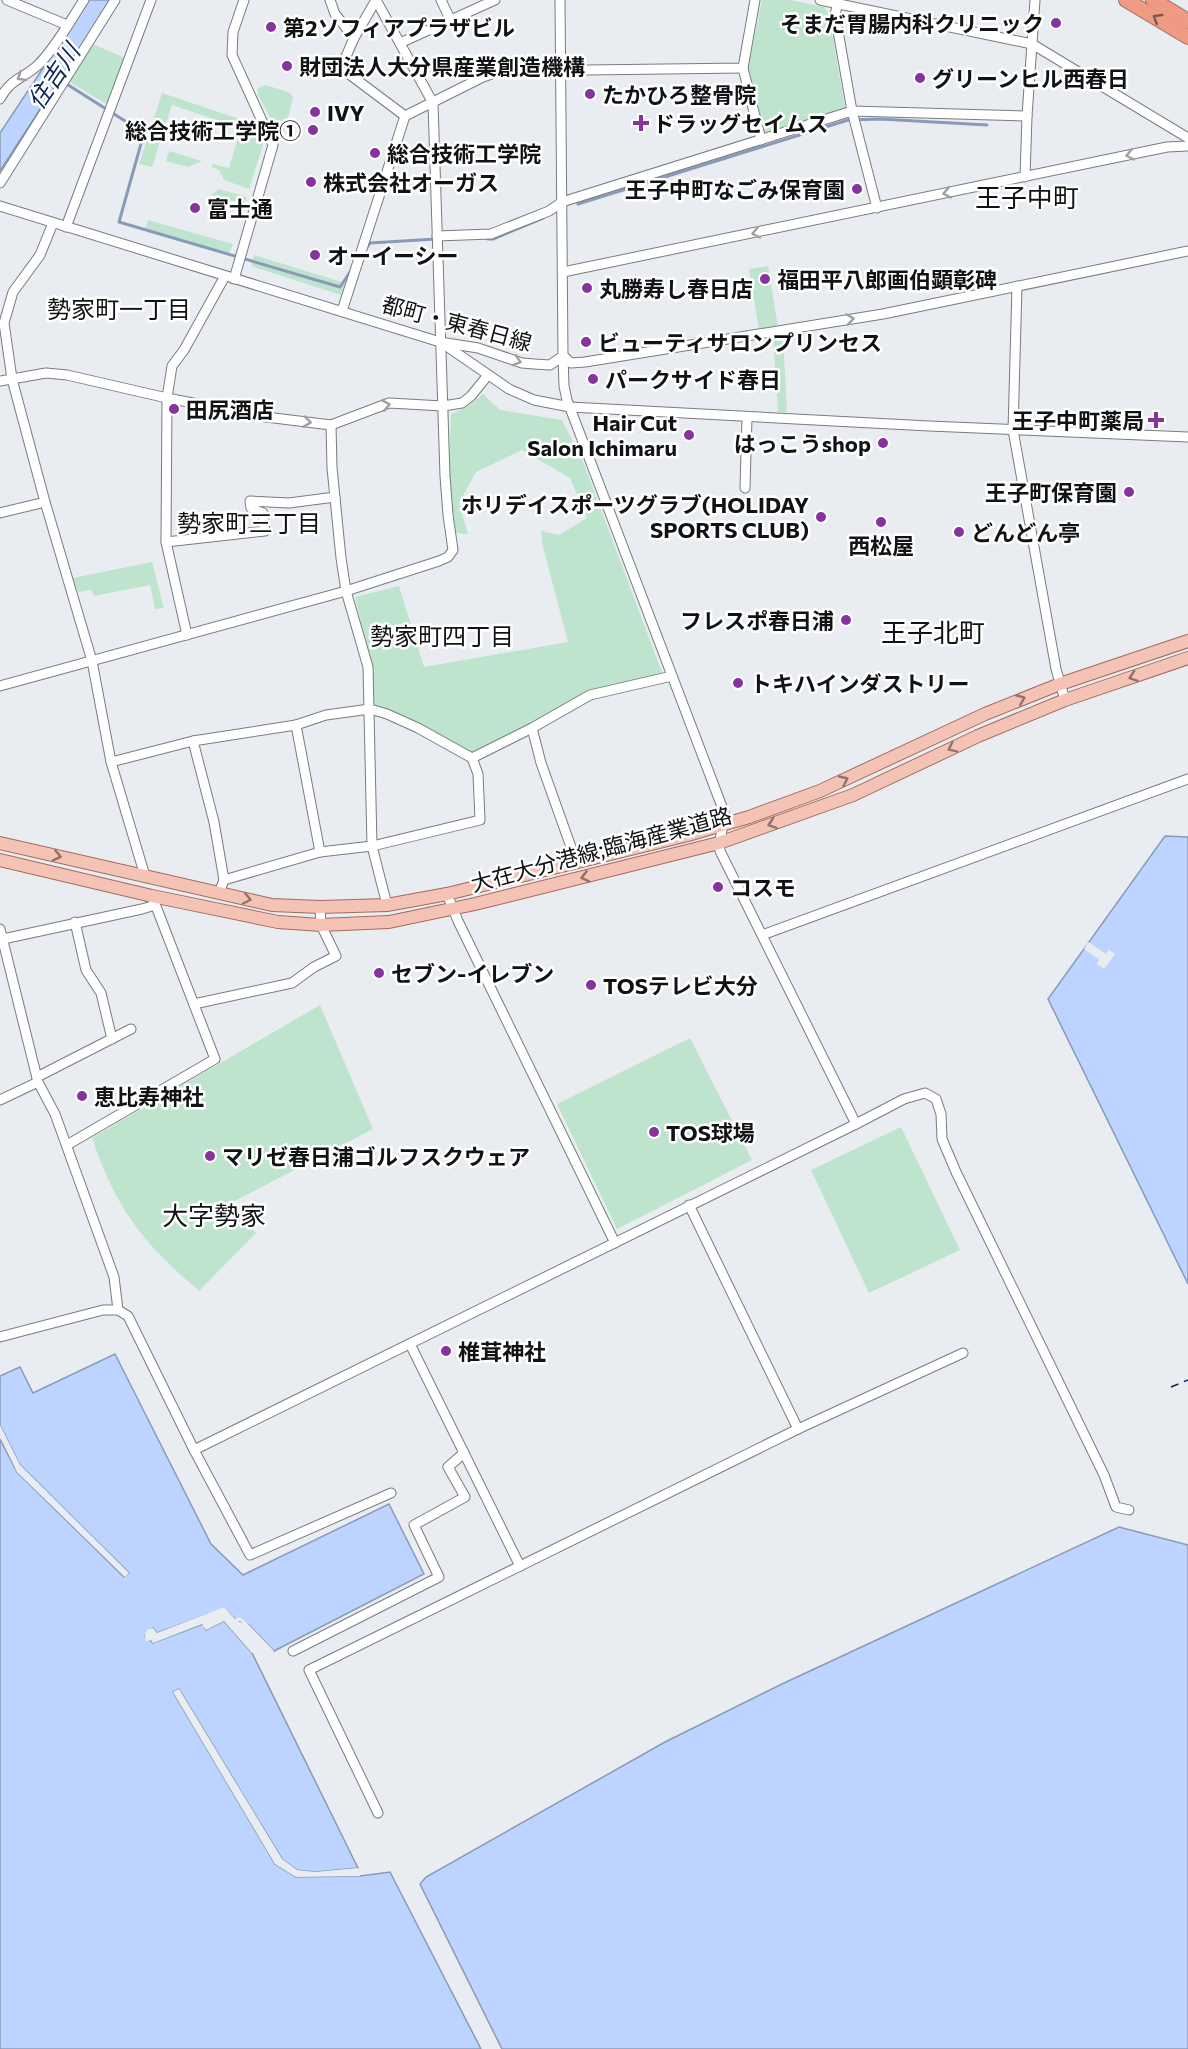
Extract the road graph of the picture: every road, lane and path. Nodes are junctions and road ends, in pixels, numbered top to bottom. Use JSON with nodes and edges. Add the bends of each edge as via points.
{"nodes":[{"id":1,"x":7,"y":0,"type":"edge"},
{"id":2,"x":84,"y":0,"type":"edge"},
{"id":3,"x":115,"y":0,"type":"edge"},
{"id":4,"x":151,"y":0,"type":"edge"},
{"id":5,"x":244,"y":0,"type":"edge"},
{"id":6,"x":330,"y":0,"type":"edge"},
{"id":7,"x":376,"y":0,"type":"edge"},
{"id":8,"x":441,"y":0,"type":"edge"},
{"id":9,"x":495,"y":0,"type":"edge"},
{"id":10,"x":560,"y":0,"type":"edge"},
{"id":11,"x":755,"y":0,"type":"edge"},
{"id":12,"x":820,"y":0,"type":"edge"},
{"id":13,"x":1035,"y":0,"type":"edge"},
{"id":14,"x":1126,"y":0,"type":"edge"},
{"id":15,"x":1153,"y":0,"type":"edge"},
{"id":16,"x":839,"y":2,"type":"edge"},
{"id":17,"x":450,"y":19,"type":"junction"},
{"id":18,"x":1188,"y":21,"type":"edge"},
{"id":19,"x":67,"y":25,"type":"junction"},
{"id":20,"x":1188,"y":37,"type":"edge"},
{"id":21,"x":354,"y":38,"type":"junction"},
{"id":22,"x":400,"y":43,"type":"junction"},
{"id":23,"x":1032,"y":44,"type":"junction"},
{"id":24,"x":743,"y":68,"type":"junction"},
{"id":25,"x":561,"y":71,"type":"junction"},
{"id":26,"x":1,"y":95,"type":"edge"},
{"id":27,"x":433,"y":103,"type":"junction"},
{"id":28,"x":852,"y":111,"type":"junction"},
{"id":29,"x":405,"y":116,"type":"junction"},
{"id":30,"x":1027,"y":116,"type":"junction"},
{"id":31,"x":1188,"y":138,"type":"edge"},
{"id":32,"x":761,"y":140,"type":"junction"},
{"id":33,"x":1188,"y":146,"type":"edge"},
{"id":34,"x":1025,"y":177,"type":"junction"},
{"id":35,"x":0,"y":183,"type":"edge"},
{"id":36,"x":562,"y":202,"type":"junction"},
{"id":37,"x":0,"y":206,"type":"edge"},
{"id":38,"x":878,"y":208,"type":"junction"},
{"id":39,"x":53,"y":223,"type":"junction"},
{"id":40,"x":66,"y":227,"type":"junction"},
{"id":41,"x":437,"y":236,"type":"junction"},
{"id":42,"x":1188,"y":252,"type":"edge"},
{"id":43,"x":563,"y":272,"type":"junction"},
{"id":44,"x":230,"y":277,"type":"junction"},
{"id":45,"x":1017,"y":286,"type":"junction"},
{"id":46,"x":342,"y":311,"type":"junction"},
{"id":47,"x":440,"y":342,"type":"junction"},
{"id":48,"x":562,"y":356,"type":"junction"},
{"id":49,"x":488,"y":375,"type":"junction"},
{"id":50,"x":12,"y":379,"type":"junction"},
{"id":51,"x":0,"y":381,"type":"edge"},
{"id":52,"x":167,"y":398,"type":"junction"},
{"id":53,"x":443,"y":406,"type":"junction"},
{"id":54,"x":570,"y":407,"type":"junction"},
{"id":55,"x":747,"y":418,"type":"junction"},
{"id":56,"x":331,"y":425,"type":"junction"},
{"id":57,"x":1012,"y":430,"type":"junction"},
{"id":58,"x":1188,"y":437,"type":"edge"},
{"id":59,"x":745,"y":488,"type":"dead end"},
{"id":60,"x":335,"y":497,"type":"junction"},
{"id":61,"x":45,"y":502,"type":"junction"},
{"id":62,"x":0,"y":513,"type":"edge"},
{"id":63,"x":166,"y":542,"type":"junction"},
{"id":64,"x":346,"y":591,"type":"junction"},
{"id":65,"x":187,"y":635,"type":"junction"},
{"id":66,"x":1188,"y":641,"type":"edge"},
{"id":67,"x":1188,"y":657,"type":"edge"},
{"id":68,"x":92,"y":661,"type":"junction"},
{"id":69,"x":672,"y":676,"type":"junction"},
{"id":70,"x":1060,"y":684,"type":"junction"},
{"id":71,"x":0,"y":686,"type":"edge"},
{"id":72,"x":1065,"y":700,"type":"junction"},
{"id":73,"x":370,"y":709,"type":"junction"},
{"id":74,"x":296,"y":725,"type":"junction"},
{"id":75,"x":532,"y":728,"type":"junction"},
{"id":76,"x":193,"y":741,"type":"junction"},
{"id":77,"x":472,"y":758,"type":"junction"},
{"id":78,"x":111,"y":762,"type":"junction"},
{"id":79,"x":1188,"y":779,"type":"edge"},
{"id":80,"x":724,"y":825,"type":"junction"},
{"id":81,"x":0,"y":843,"type":"edge"},
{"id":82,"x":719,"y":843,"type":"junction"},
{"id":83,"x":372,"y":846,"type":"junction"},
{"id":84,"x":320,"y":852,"type":"junction"},
{"id":85,"x":0,"y":860,"type":"edge"},
{"id":86,"x":576,"y":861,"type":"junction"},
{"id":87,"x":145,"y":876,"type":"junction"},
{"id":88,"x":224,"y":880,"type":"junction"},
{"id":89,"x":219,"y":893,"type":"junction"},
{"id":90,"x":447,"y":894,"type":"junction"},
{"id":91,"x":153,"y":900,"type":"junction"},
{"id":92,"x":387,"y":905,"type":"junction"},
{"id":93,"x":320,"y":907,"type":"junction"},
{"id":94,"x":452,"y":910,"type":"junction"},
{"id":95,"x":75,"y":922,"type":"junction"},
{"id":96,"x":321,"y":925,"type":"junction"},
{"id":97,"x":1,"y":933,"type":"edge"},
{"id":98,"x":762,"y":936,"type":"junction"},
{"id":99,"x":194,"y":1005,"type":"junction"},
{"id":100,"x":131,"y":1029,"type":"dead end"},
{"id":101,"x":112,"y":1039,"type":"junction"},
{"id":102,"x":37,"y":1079,"type":"junction"},
{"id":103,"x":0,"y":1100,"type":"edge"},
{"id":104,"x":856,"y":1124,"type":"junction"},
{"id":105,"x":67,"y":1145,"type":"junction"},
{"id":106,"x":689,"y":1205,"type":"junction"},
{"id":107,"x":615,"y":1243,"type":"junction"},
{"id":108,"x":118,"y":1310,"type":"junction"},
{"id":109,"x":0,"y":1337,"type":"edge"},
{"id":110,"x":410,"y":1344,"type":"junction"},
{"id":111,"x":963,"y":1353,"type":"dead end"},
{"id":112,"x":798,"y":1429,"type":"junction"},
{"id":113,"x":194,"y":1450,"type":"junction"},
{"id":114,"x":464,"y":1453,"type":"junction"},
{"id":115,"x":391,"y":1493,"type":"dead end"},
{"id":116,"x":1129,"y":1510,"type":"dead end"},
{"id":117,"x":520,"y":1566,"type":"junction"},
{"id":118,"x":293,"y":1651,"type":"dead end"},
{"id":119,"x":378,"y":1812,"type":"dead end"}],
"edges":[{"from":1,"to":19,"type":"street"},
{"from":2,"to":19,"type":"street"},
{"from":3,"to":35,"type":"street"},
{"from":4,"to":40,"type":"street"},
{"from":5,"to":44,"type":"street","via":[[233,32],[232,55],[273,145]]},
{"from":6,"to":21,"type":"street","via":[[335,14]]},
{"from":7,"to":21,"type":"street"},
{"from":7,"to":22,"type":"street"},
{"from":8,"to":17,"type":"street"},
{"from":9,"to":17,"type":"street"},
{"from":10,"to":25,"type":"street"},
{"from":11,"to":24,"type":"street"},
{"from":12,"to":16,"type":"street"},
{"from":13,"to":23,"type":"street"},
{"from":20,"to":14,"type":"highway","one_way":true},
{"from":15,"to":18,"type":"highway"},
{"from":16,"to":23,"type":"street"},
{"from":16,"to":28,"type":"street","via":[[835,14]]},
{"from":17,"to":22,"type":"street"},
{"from":19,"to":26,"type":"street","one_way":true,"via":[[37,66]]},
{"from":21,"to":29,"type":"street","via":[[341,68]]},
{"from":22,"to":27,"type":"street"},
{"from":23,"to":30,"type":"street"},
{"from":23,"to":31,"type":"street"},
{"from":24,"to":25,"type":"street"},
{"from":24,"to":32,"type":"street"},
{"from":25,"to":27,"type":"street","via":[[500,71]]},
{"from":25,"to":36,"type":"street"},
{"from":27,"to":29,"type":"street"},
{"from":27,"to":41,"type":"street"},
{"from":28,"to":30,"type":"street"},
{"from":28,"to":32,"type":"street"},
{"from":28,"to":38,"type":"street"},
{"from":29,"to":46,"type":"street"},
{"from":30,"to":34,"type":"street"},
{"from":32,"to":36,"type":"street"},
{"from":33,"to":34,"type":"street","one_way":true},
{"from":34,"to":38,"type":"street","one_way":true},
{"from":36,"to":41,"type":"street","via":[[492,234]]},
{"from":36,"to":43,"type":"street"},
{"from":37,"to":39,"type":"street","name":"都町・東春日線"},
{"from":38,"to":43,"type":"street","one_way":true},
{"from":39,"to":40,"type":"street","name":"都町・東春日線"},
{"from":39,"to":50,"type":"street","via":[[40,255],[13,292],[4,323]]},
{"from":40,"to":44,"type":"street","name":"都町・東春日線"},
{"from":41,"to":47,"type":"street"},
{"from":42,"to":45,"type":"street","name":"都町・東春日線"},
{"from":43,"to":48,"type":"street"},
{"from":44,"to":46,"type":"street","name":"都町・東春日線"},
{"from":44,"to":52,"type":"street","via":[[172,366]]},
{"from":48,"to":45,"type":"street","name":"都町・東春日線","one_way":true,"via":[[572,363],[585,362],[912,309]]},
{"from":45,"to":57,"type":"street"},
{"from":46,"to":47,"type":"street","name":"都町・東春日線"},
{"from":47,"to":48,"type":"street","name":"都町・東春日線","one_way":true,"via":[[477,348],[522,363],[550,364]]},
{"from":47,"to":49,"type":"street"},
{"from":47,"to":53,"type":"street"},
{"from":48,"to":54,"type":"street"},
{"from":49,"to":53,"type":"street","via":[[467,400]]},
{"from":49,"to":54,"type":"street","via":[[527,397]]},
{"from":50,"to":51,"type":"street"},
{"from":50,"to":52,"type":"street","via":[[46,373],[67,375]]},
{"from":50,"to":61,"type":"street"},
{"from":52,"to":56,"type":"street","one_way":true},
{"from":52,"to":63,"type":"street"},
{"from":56,"to":53,"type":"street","one_way":true,"via":[[389,403]]},
{"from":53,"to":64,"type":"street","via":[[453,550],[439,561]]},
{"from":54,"to":55,"type":"street"},
{"from":54,"to":69,"type":"street"},
{"from":55,"to":57,"type":"street"},
{"from":55,"to":59,"type":"street"},
{"from":56,"to":60,"type":"street"},
{"from":57,"to":58,"type":"street"},
{"from":57,"to":70,"type":"street"},
{"from":60,"to":63,"type":"street","via":[[289,503],[250,501],[251,508],[263,513],[265,531]]},
{"from":60,"to":64,"type":"street"},
{"from":61,"to":62,"type":"street"},
{"from":61,"to":68,"type":"street"},
{"from":63,"to":65,"type":"street"},
{"from":64,"to":65,"type":"street"},
{"from":64,"to":73,"type":"street","via":[[368,667]]},
{"from":65,"to":68,"type":"street"},
{"from":66,"to":70,"type":"main road","name":"大在大分港線;臨海産業道路"},
{"from":67,"to":72,"type":"main road","name":"大在大分港線;臨海産業道路","one_way":true},
{"from":68,"to":71,"type":"street"},
{"from":68,"to":78,"type":"street"},
{"from":69,"to":75,"type":"street","via":[[590,695]]},
{"from":69,"to":80,"type":"street","via":[[723,812]]},
{"from":70,"to":72,"type":"street"},
{"from":80,"to":70,"type":"main road","name":"大在大分港線;臨海産業道路","one_way":true,"via":[[820,791],[985,714]]},
{"from":72,"to":82,"type":"main road","name":"大在大分港線;臨海産業道路","one_way":true,"via":[[853,795]]},
{"from":73,"to":74,"type":"street"},
{"from":73,"to":77,"type":"street","via":[[407,723]]},
{"from":73,"to":83,"type":"street"},
{"from":74,"to":76,"type":"street"},
{"from":74,"to":84,"type":"street"},
{"from":75,"to":77,"type":"street"},
{"from":75,"to":86,"type":"street"},
{"from":76,"to":78,"type":"street"},
{"from":76,"to":88,"type":"street"},
{"from":77,"to":83,"type":"street","via":[[478,774],[480,819]]},
{"from":78,"to":87,"type":"street"},
{"from":79,"to":98,"type":"street"},
{"from":80,"to":82,"type":"street"},
{"from":80,"to":86,"type":"main road","name":"大在大分港線;臨海産業道路"},
{"from":81,"to":87,"type":"main road","name":"大在大分港線;臨海産業道路","one_way":true},
{"from":82,"to":94,"type":"main road","name":"大在大分港線;臨海産業道路","one_way":true},
{"from":82,"to":98,"type":"street"},
{"from":83,"to":84,"type":"street"},
{"from":83,"to":92,"type":"street"},
{"from":84,"to":88,"type":"street"},
{"from":85,"to":91,"type":"main road","name":"大在大分港線;臨海産業道路"},
{"from":86,"to":90,"type":"main road","name":"大在大分港線;臨海産業道路"},
{"from":87,"to":89,"type":"main road","name":"大在大分港線;臨海産業道路"},
{"from":88,"to":89,"type":"street"},
{"from":89,"to":93,"type":"main road","name":"大在大分港線;臨海産業道路","one_way":true,"via":[[272,905]]},
{"from":90,"to":92,"type":"main road","name":"大在大分港線;臨海産業道路"},
{"from":90,"to":94,"type":"street"},
{"from":91,"to":95,"type":"street","via":[[142,909]]},
{"from":91,"to":96,"type":"main road","name":"大在大分港線;臨海産業道路","via":[[278,922]]},
{"from":91,"to":99,"type":"street"},
{"from":92,"to":93,"type":"main road","name":"大在大分港線;臨海産業道路"},
{"from":93,"to":96,"type":"street"},
{"from":94,"to":96,"type":"main road","name":"大在大分港線;臨海産業道路","via":[[389,922]]},
{"from":94,"to":107,"type":"street"},
{"from":95,"to":97,"type":"street"},
{"from":95,"to":101,"type":"street","via":[[86,970],[101,993]]},
{"from":96,"to":99,"type":"street","via":[[336,956],[292,983]]},
{"from":97,"to":102,"type":"street"},
{"from":98,"to":104,"type":"street"},
{"from":99,"to":105,"type":"street","via":[[215,1059]]},
{"from":100,"to":101,"type":"street"},
{"from":101,"to":102,"type":"street"},
{"from":102,"to":103,"type":"street"},
{"from":102,"to":105,"type":"street"},
{"from":104,"to":106,"type":"street"},
{"from":104,"to":116,"type":"street","via":[[904,1099],[925,1093],[936,1099],[942,1139],[956,1172],[1116,1507]]},
{"from":105,"to":108,"type":"street","via":[[114,1277]]},
{"from":106,"to":107,"type":"street"},
{"from":106,"to":112,"type":"street"},
{"from":107,"to":110,"type":"street"},
{"from":108,"to":109,"type":"street","via":[[103,1310]]},
{"from":108,"to":113,"type":"street","via":[[128,1316]]},
{"from":110,"to":113,"type":"street"},
{"from":110,"to":114,"type":"street"},
{"from":111,"to":112,"type":"street"},
{"from":112,"to":117,"type":"street"},
{"from":113,"to":115,"type":"street","via":[[250,1555]]},
{"from":114,"to":117,"type":"street"},
{"from":114,"to":118,"type":"street","via":[[448,1467],[465,1497],[414,1525],[439,1577]]},
{"from":117,"to":119,"type":"street","via":[[309,1670]]}]}
